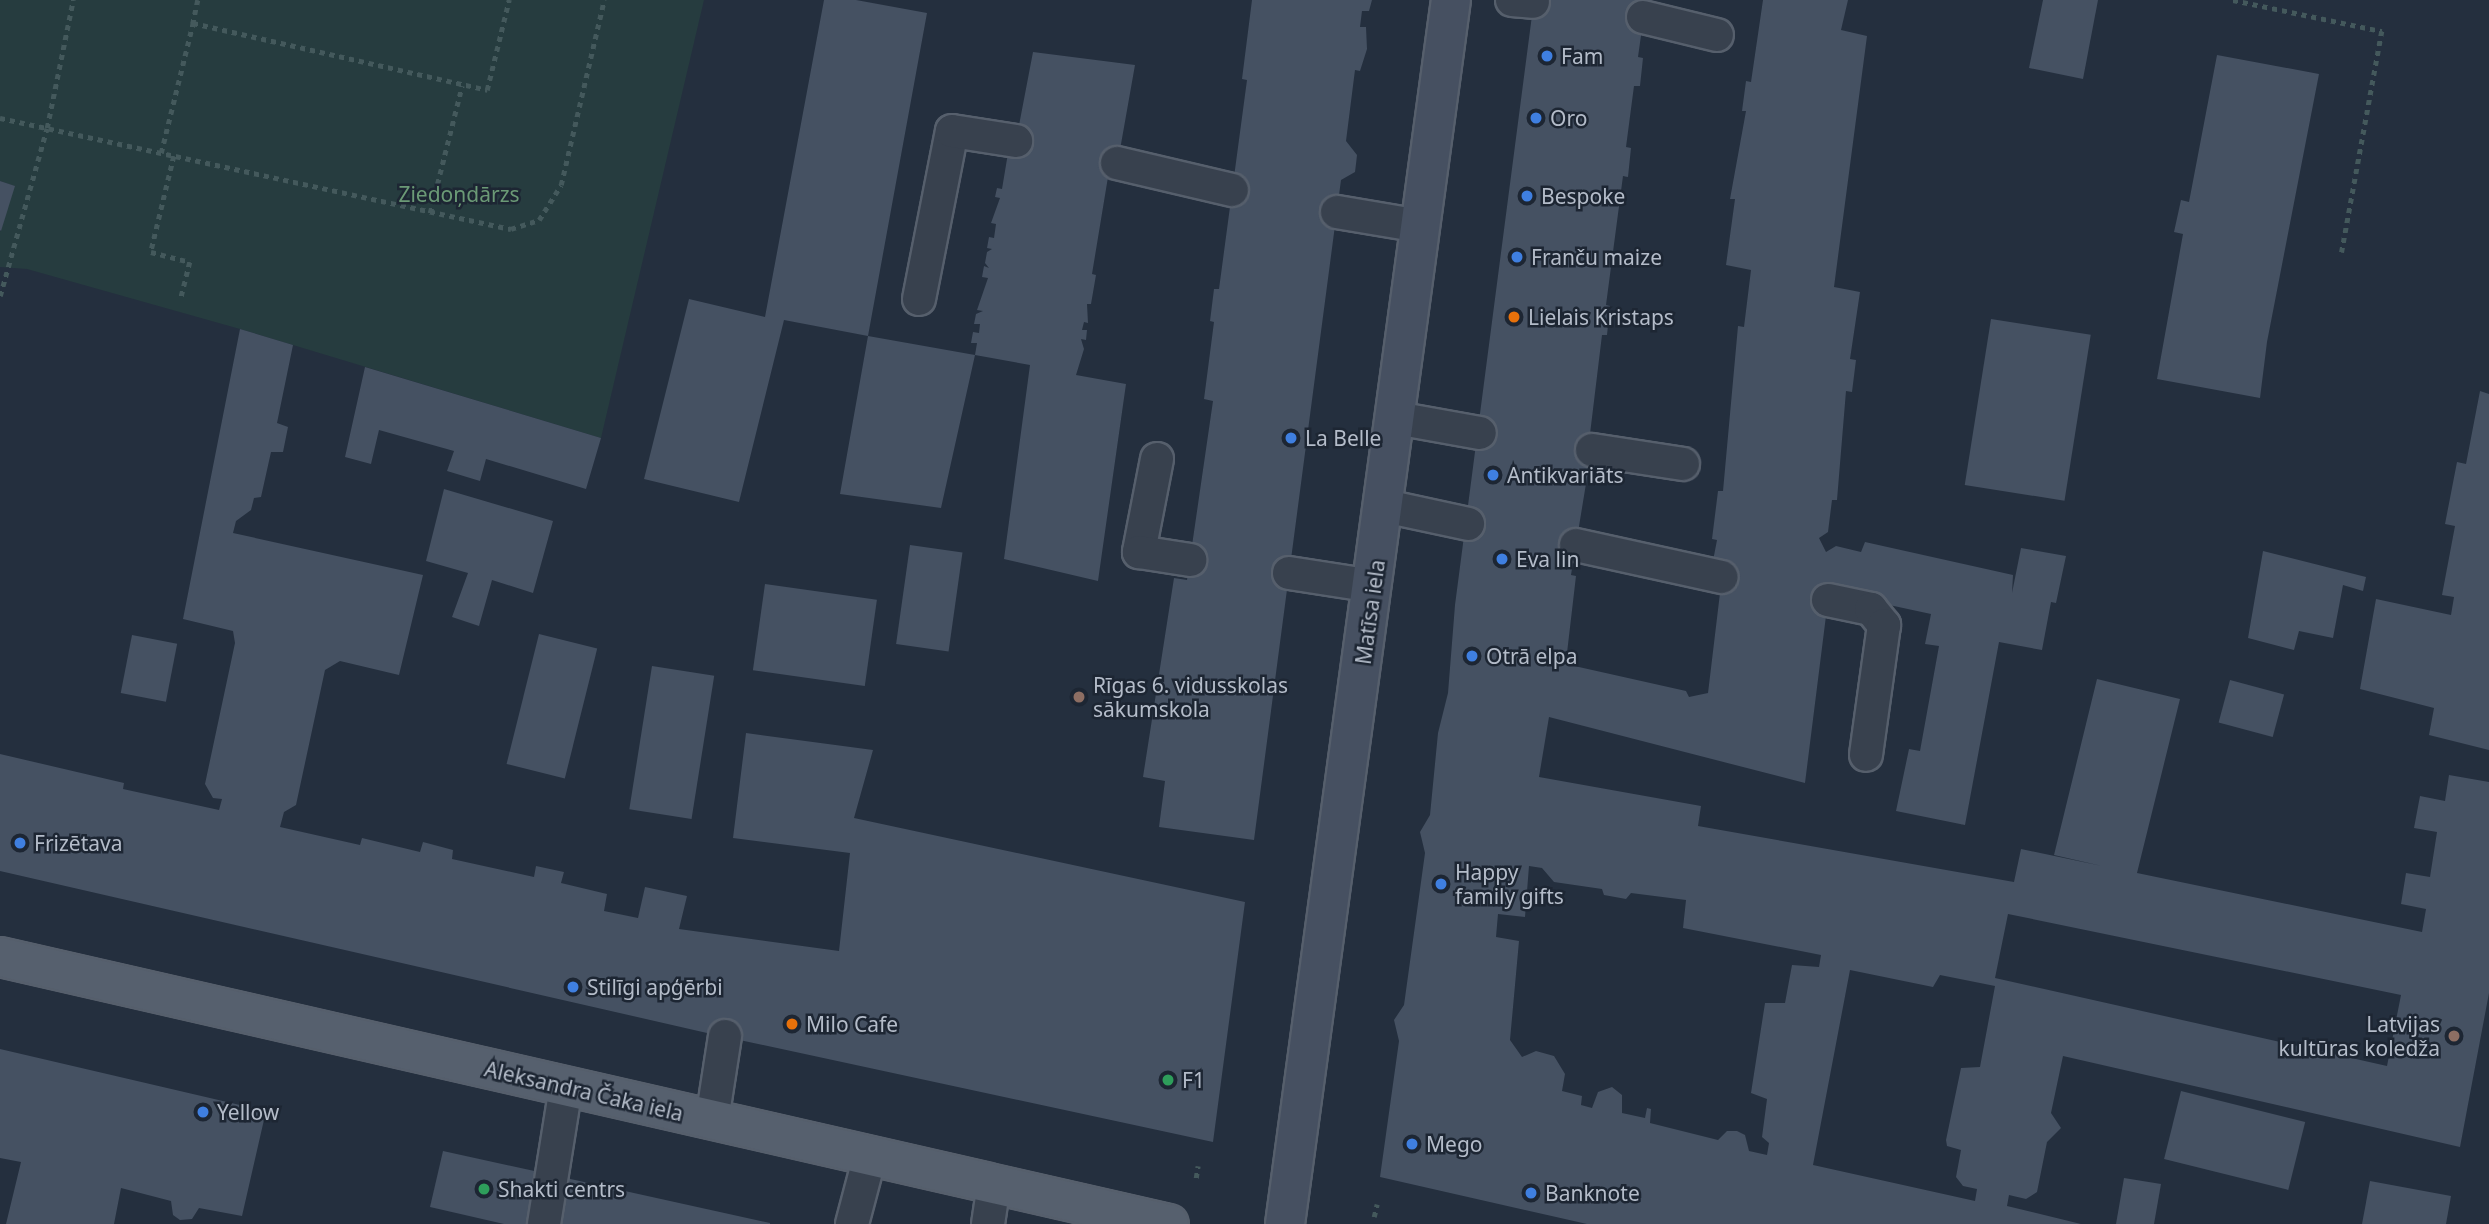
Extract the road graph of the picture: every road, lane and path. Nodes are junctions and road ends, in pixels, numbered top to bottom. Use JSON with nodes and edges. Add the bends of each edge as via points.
{"nodes":[{"id":1,"x":73,"y":0,"type":"edge"},
{"id":2,"x":198,"y":0,"type":"edge"},
{"id":3,"x":509,"y":0,"type":"edge"},
{"id":4,"x":604,"y":0,"type":"edge"},
{"id":5,"x":1451,"y":0,"type":"edge"},
{"id":6,"x":2234,"y":0,"type":"edge"},
{"id":7,"x":1643,"y":17,"type":"dead end"},
{"id":8,"x":193,"y":23,"type":"junction"},
{"id":9,"x":1717,"y":35,"type":"dead end"},
{"id":10,"x":462,"y":86,"type":"junction"},
{"id":11,"x":0,"y":118,"type":"edge"},
{"id":12,"x":47,"y":128,"type":"junction"},
{"id":13,"x":1016,"y":141,"type":"dead end"},
{"id":14,"x":161,"y":153,"type":"junction"},
{"id":15,"x":174,"y":156,"type":"junction"},
{"id":16,"x":1117,"y":163,"type":"dead end"},
{"id":17,"x":1232,"y":190,"type":"dead end"},
{"id":18,"x":1337,"y":212,"type":"dead end"},
{"id":19,"x":430,"y":213,"type":"junction"},
{"id":20,"x":1421,"y":226,"type":"junction"},
{"id":21,"x":2342,"y":252,"type":"dead end"},
{"id":22,"x":0,"y":296,"type":"edge"},
{"id":23,"x":181,"y":297,"type":"dead end"},
{"id":24,"x":919,"y":299,"type":"dead end"},
{"id":25,"x":1396,"y":418,"type":"junction"},
{"id":26,"x":1480,"y":433,"type":"dead end"},
{"id":27,"x":1592,"y":450,"type":"dead end"},
{"id":28,"x":1157,"y":459,"type":"dead end"},
{"id":29,"x":1683,"y":464,"type":"dead end"},
{"id":30,"x":1385,"y":506,"type":"junction"},
{"id":31,"x":1468,"y":524,"type":"dead end"},
{"id":32,"x":1576,"y":545,"type":"dead end"},
{"id":33,"x":1190,"y":560,"type":"dead end"},
{"id":34,"x":1289,"y":573,"type":"dead end"},
{"id":35,"x":1722,"y":576,"type":"dead end"},
{"id":36,"x":1373,"y":586,"type":"junction"},
{"id":37,"x":1828,"y":600,"type":"dead end"},
{"id":38,"x":1866,"y":755,"type":"dead end"},
{"id":39,"x":0,"y":957,"type":"edge"},
{"id":40,"x":725,"y":1036,"type":"dead end"},
{"id":41,"x":566,"y":1086,"type":"junction"},
{"id":42,"x":712,"y":1120,"type":"junction"},
{"id":43,"x":870,"y":1156,"type":"junction"},
{"id":44,"x":1198,"y":1166,"type":"dead end"},
{"id":45,"x":1196,"y":1178,"type":"dead end"},
{"id":46,"x":994,"y":1184,"type":"junction"},
{"id":47,"x":1377,"y":1204,"type":"dead end"},
{"id":48,"x":1374,"y":1217,"type":"dead end"},
{"id":49,"x":544,"y":1224,"type":"edge"},
{"id":50,"x":852,"y":1224,"type":"edge"},
{"id":51,"x":988,"y":1224,"type":"edge"},
{"id":52,"x":1169,"y":1224,"type":"edge"},
{"id":53,"x":1285,"y":1224,"type":"edge"}],
"edges":[{"from":1,"to":12,"type":"path"},
{"from":2,"to":8,"type":"path"},
{"from":3,"to":10,"type":"path","via":[[487,90]]},
{"from":4,"to":19,"type":"path","via":[[561,186],[539,220],[511,229]]},
{"from":5,"to":20,"type":"street","name":"Matīsa iela"},
{"from":6,"to":21,"type":"path","via":[[2382,31]]},
{"from":7,"to":9,"type":"lane"},
{"from":8,"to":10,"type":"path"},
{"from":8,"to":14,"type":"path"},
{"from":10,"to":19,"type":"path"},
{"from":11,"to":12,"type":"path"},
{"from":12,"to":14,"type":"path"},
{"from":12,"to":22,"type":"path"},
{"from":13,"to":24,"type":"lane","via":[[952,131]]},
{"from":14,"to":15,"type":"path"},
{"from":15,"to":19,"type":"path"},
{"from":15,"to":23,"type":"path","via":[[151,252],[190,261]]},
{"from":16,"to":17,"type":"lane"},
{"from":18,"to":20,"type":"lane"},
{"from":20,"to":25,"type":"street","name":"Matīsa iela"},
{"from":25,"to":26,"type":"lane"},
{"from":25,"to":30,"type":"street","name":"Matīsa iela"},
{"from":27,"to":29,"type":"lane"},
{"from":28,"to":33,"type":"lane","via":[[1139,552]]},
{"from":30,"to":31,"type":"lane"},
{"from":30,"to":36,"type":"street","name":"Matīsa iela"},
{"from":32,"to":35,"type":"lane"},
{"from":34,"to":36,"type":"lane"},
{"from":36,"to":53,"type":"street","name":"Matīsa iela"},
{"from":37,"to":38,"type":"lane","via":[[1871,610],[1884,625]]},
{"from":39,"to":41,"type":"main road","name":"Aleksandra Čaka iela"},
{"from":40,"to":42,"type":"lane"},
{"from":41,"to":42,"type":"main road","name":"Aleksandra Čaka iela"},
{"from":41,"to":49,"type":"lane"},
{"from":42,"to":43,"type":"main road","name":"Aleksandra Čaka iela"},
{"from":43,"to":46,"type":"main road","name":"Aleksandra Čaka iela"},
{"from":43,"to":50,"type":"lane"},
{"from":44,"to":45,"type":"path"},
{"from":46,"to":51,"type":"lane"},
{"from":46,"to":52,"type":"main road","name":"Aleksandra Čaka iela"},
{"from":47,"to":48,"type":"path"}]}
